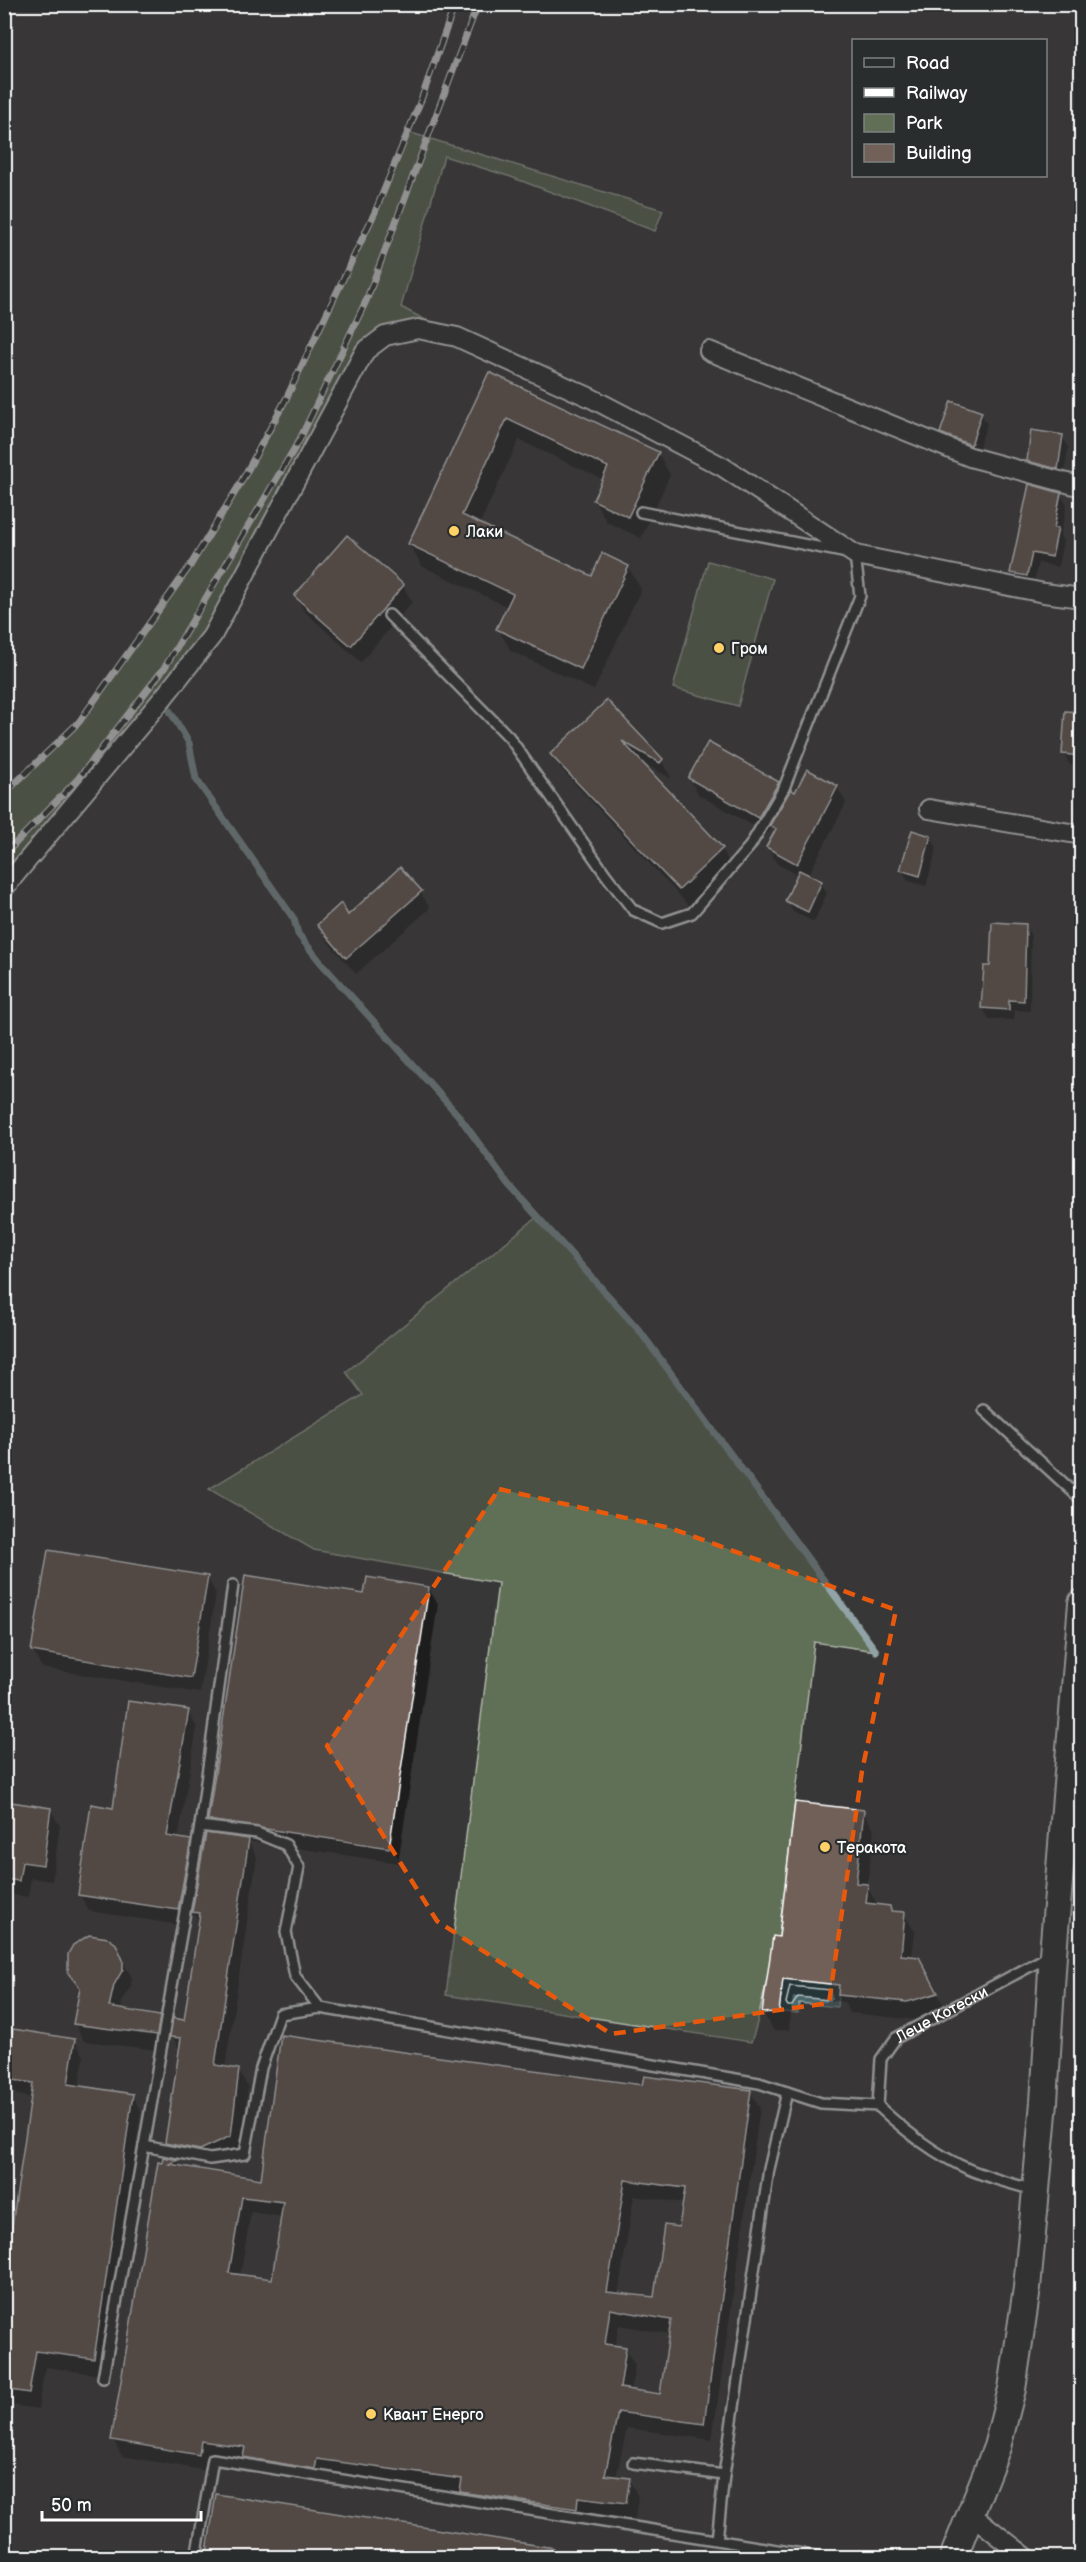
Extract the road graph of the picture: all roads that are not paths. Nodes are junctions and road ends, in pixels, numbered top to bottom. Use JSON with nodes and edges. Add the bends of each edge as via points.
{"nodes":[{"id":1,"x":709,"y":351,"type":"dead end"},
{"id":2,"x":1082,"y":487,"type":"edge"},
{"id":3,"x":640,"y":512,"type":"dead end"},
{"id":4,"x":856,"y":555,"type":"junction"},
{"id":5,"x":1082,"y":597,"type":"edge"},
{"id":6,"x":389,"y":615,"type":"dead end"},
{"id":7,"x":929,"y":809,"type":"dead end"},
{"id":8,"x":1082,"y":835,"type":"edge"},
{"id":9,"x":4,"y":888,"type":"edge"},
{"id":10,"x":984,"y":1410,"type":"dead end"},
{"id":11,"x":1082,"y":1500,"type":"edge"},
{"id":12,"x":232,"y":1585,"type":"dead end"},
{"id":13,"x":1082,"y":1603,"type":"edge"},
{"id":14,"x":200,"y":1826,"type":"junction"},
{"id":15,"x":1053,"y":1954,"type":"junction"},
{"id":16,"x":320,"y":2008,"type":"junction"},
{"id":17,"x":787,"y":2092,"type":"junction"},
{"id":18,"x":878,"y":2106,"type":"junction"},
{"id":19,"x":144,"y":2146,"type":"junction"},
{"id":20,"x":1036,"y":2190,"type":"junction"},
{"id":21,"x":103,"y":2378,"type":"dead end"},
{"id":22,"x":633,"y":2463,"type":"dead end"},
{"id":23,"x":724,"y":2475,"type":"junction"},
{"id":24,"x":972,"y":2515,"type":"junction"},
{"id":25,"x":717,"y":2540,"type":"junction"},
{"id":26,"x":196,"y":2558,"type":"edge"},
{"id":27,"x":826,"y":2558,"type":"edge"},
{"id":28,"x":954,"y":2558,"type":"edge"},
{"id":29,"x":1027,"y":2558,"type":"edge"}],
"edges":[{"from":1,"to":2,"type":"street","via":[[970,457]]},
{"from":3,"to":4,"type":"lane"},
{"from":4,"to":5,"type":"street","via":[[1044,593]]},
{"from":4,"to":6,"type":"lane","via":[[860,596],[784,788],[750,846],[692,913],[662,923],[633,910],[509,737]]},
{"from":4,"to":9,"type":"street","via":[[723,467],[591,398],[457,337],[418,329],[385,336],[365,351],[212,636]]},
{"from":7,"to":8,"type":"street"},
{"from":10,"to":11,"type":"lane"},
{"from":12,"to":14,"type":"lane"},
{"from":13,"to":15,"type":"main road"},
{"from":14,"to":16,"type":"lane","via":[[257,1833],[286,1845],[299,1867],[286,1932],[295,1976]]},
{"from":14,"to":19,"type":"lane"},
{"from":15,"to":18,"type":"lane","name":"Леце Котески","via":[[896,2038],[881,2059]]},
{"from":15,"to":20,"type":"main road"},
{"from":16,"to":17,"type":"lane","via":[[759,2083]]},
{"from":16,"to":19,"type":"lane","via":[[280,2014],[261,2068],[245,2154],[210,2159]]},
{"from":17,"to":18,"type":"lane","via":[[821,2103]]},
{"from":17,"to":23,"type":"lane","via":[[769,2169]]},
{"from":18,"to":20,"type":"lane","via":[[933,2149],[982,2175]]},
{"from":19,"to":21,"type":"lane"},
{"from":20,"to":24,"type":"main road","via":[[1012,2389],[997,2447]]},
{"from":22,"to":23,"type":"lane"},
{"from":23,"to":25,"type":"lane"},
{"from":24,"to":28,"type":"main road"},
{"from":24,"to":29,"type":"street"},
{"from":25,"to":26,"type":"lane","via":[[213,2459]]},
{"from":25,"to":27,"type":"lane"}]}
